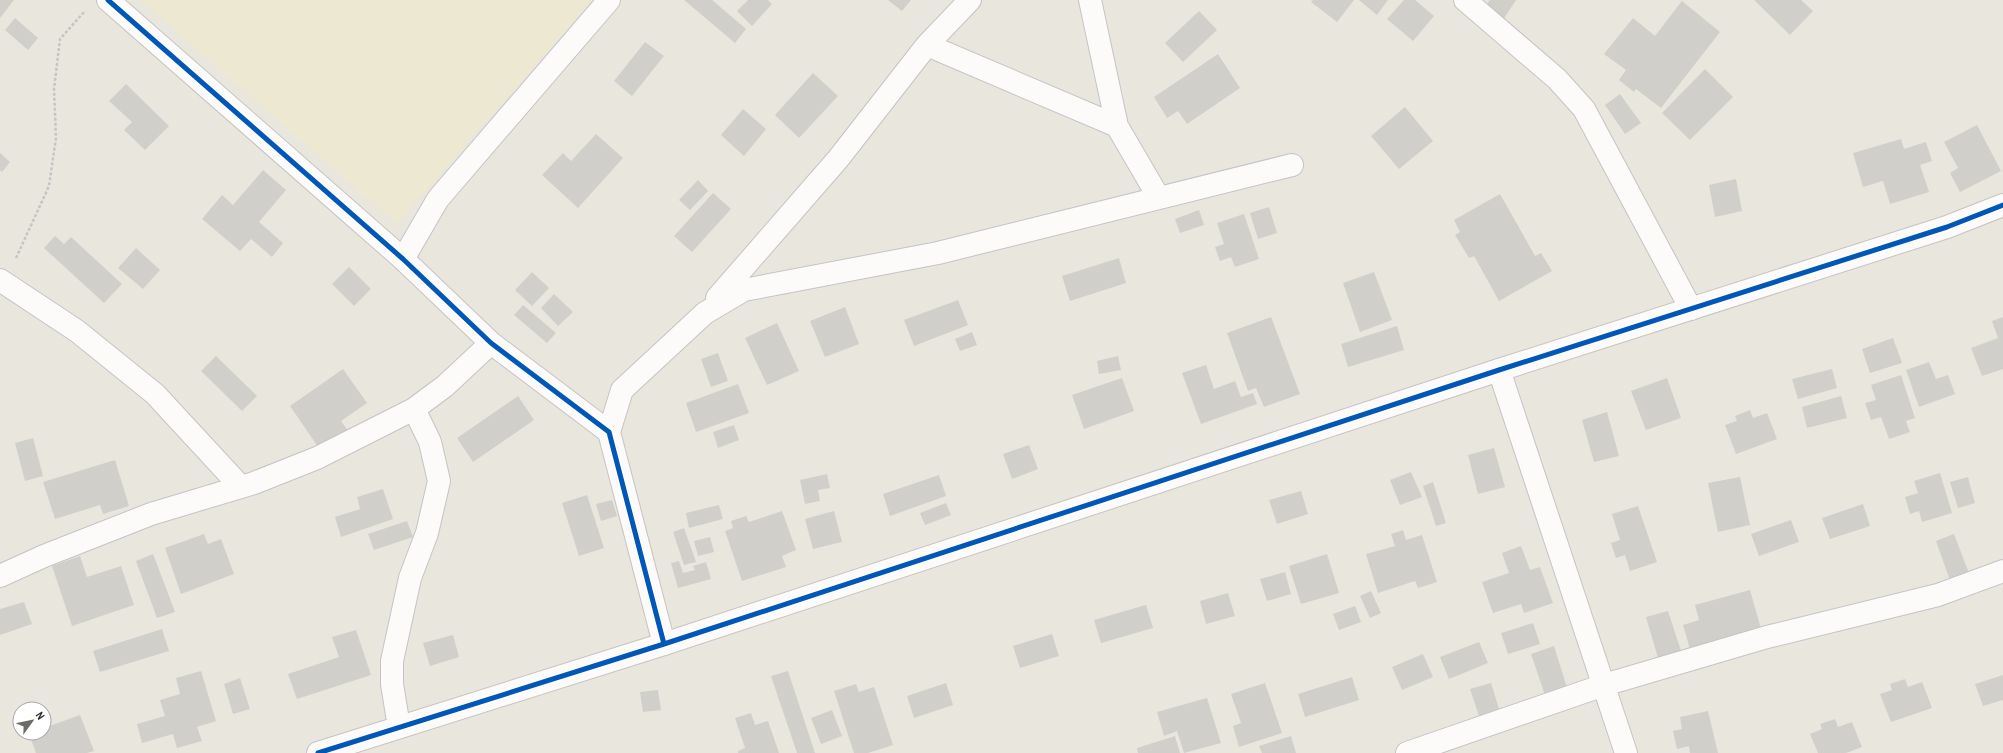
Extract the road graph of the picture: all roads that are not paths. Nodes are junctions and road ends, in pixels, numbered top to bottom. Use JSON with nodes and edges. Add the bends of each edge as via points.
{"nodes":[{"id":1,"x":609,"y":0,"type":"edge"},
{"id":2,"x":970,"y":0,"type":"edge"},
{"id":3,"x":1090,"y":0,"type":"edge"},
{"id":4,"x":1465,"y":0,"type":"edge"},
{"id":5,"x":99,"y":3,"type":"edge"},
{"id":6,"x":927,"y":45,"type":"junction"},
{"id":7,"x":1117,"y":126,"type":"junction"},
{"id":8,"x":1292,"y":165,"type":"dead end"},
{"id":9,"x":1159,"y":198,"type":"junction"},
{"id":10,"x":2003,"y":205,"type":"edge"},
{"id":11,"x":403,"y":259,"type":"junction"},
{"id":12,"x":1,"y":284,"type":"edge"},
{"id":13,"x":1691,"y":309,"type":"junction"},
{"id":14,"x":705,"y":313,"type":"junction"},
{"id":15,"x":491,"y":344,"type":"junction"},
{"id":16,"x":1499,"y":370,"type":"junction"},
{"id":17,"x":414,"y":409,"type":"junction"},
{"id":18,"x":609,"y":432,"type":"junction"},
{"id":19,"x":241,"y":487,"type":"junction"},
{"id":20,"x":2003,"y":571,"type":"edge"},
{"id":21,"x":0,"y":576,"type":"edge"},
{"id":22,"x":664,"y":644,"type":"junction"},
{"id":23,"x":1604,"y":685,"type":"junction"},
{"id":24,"x":399,"y":727,"type":"junction"},
{"id":25,"x":358,"y":747,"type":"edge"},
{"id":26,"x":318,"y":753,"type":"edge"},
{"id":27,"x":1407,"y":753,"type":"edge"},
{"id":28,"x":1626,"y":753,"type":"edge"}],
"edges":[{"from":1,"to":11,"type":"street","via":[[438,199]]},
{"from":2,"to":6,"type":"street"},
{"from":3,"to":7,"type":"street"},
{"from":4,"to":13,"type":"street","via":[[1557,79],[1584,109]]},
{"from":5,"to":11,"type":"street"},
{"from":6,"to":7,"type":"street"},
{"from":6,"to":14,"type":"street","via":[[838,159]]},
{"from":7,"to":9,"type":"street"},
{"from":8,"to":9,"type":"street"},
{"from":9,"to":14,"type":"street","via":[[938,253],[744,290]]},
{"from":10,"to":13,"type":"street","via":[[1947,227]]},
{"from":11,"to":15,"type":"street"},
{"from":12,"to":19,"type":"street","via":[[77,331],[155,394]]},
{"from":13,"to":16,"type":"street"},
{"from":14,"to":18,"type":"street","via":[[622,390]]},
{"from":15,"to":17,"type":"street","via":[[446,386]]},
{"from":15,"to":18,"type":"street"},
{"from":16,"to":22,"type":"street"},
{"from":16,"to":23,"type":"street"},
{"from":17,"to":19,"type":"street","via":[[317,458]]},
{"from":17,"to":24,"type":"street","via":[[430,442],[438,481],[427,533],[410,578],[392,661],[392,684]]},
{"from":18,"to":22,"type":"street"},
{"from":19,"to":21,"type":"street","via":[[151,514]]},
{"from":20,"to":23,"type":"street","via":[[1938,595],[1767,637]]},
{"from":22,"to":24,"type":"street"},
{"from":23,"to":27,"type":"street"},
{"from":23,"to":28,"type":"street"},
{"from":24,"to":25,"type":"street"},
{"from":25,"to":26,"type":"street"}]}
